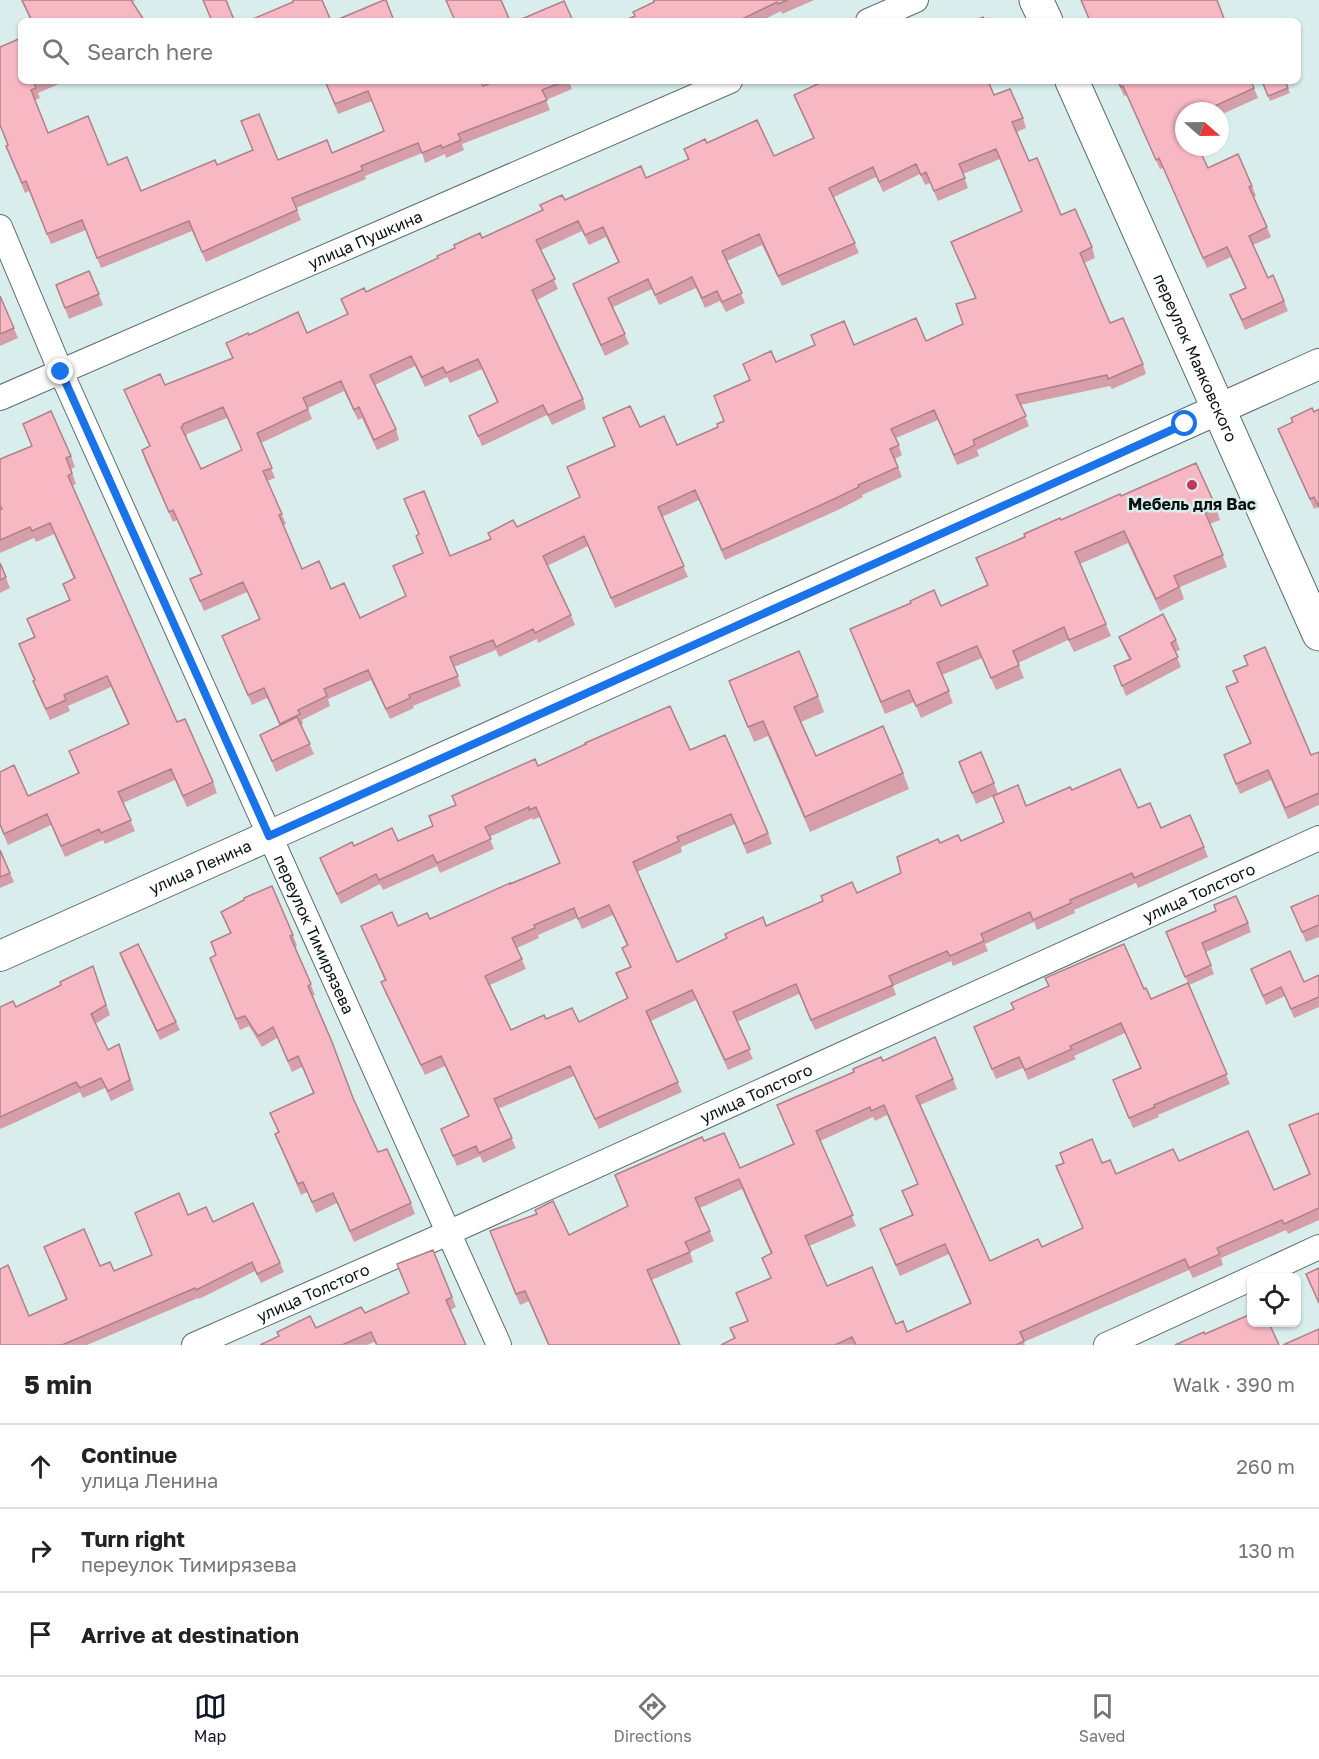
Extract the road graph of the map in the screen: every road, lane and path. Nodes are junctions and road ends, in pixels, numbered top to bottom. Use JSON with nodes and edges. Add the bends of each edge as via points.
{"nodes":[{"id":1,"x":916,"y":0,"type":"edge"},
{"id":2,"x":1036,"y":0,"type":"edge"},
{"id":3,"x":875,"y":18,"type":"edge"},
{"id":4,"x":1045,"y":18,"type":"edge"},
{"id":5,"x":723,"y":84,"type":"edge"},
{"id":6,"x":1073,"y":84,"type":"edge"},
{"id":7,"x":0,"y":227,"type":"edge"},
{"id":8,"x":1319,"y":364,"type":"edge"},
{"id":9,"x":61,"y":372,"type":"junction"},
{"id":10,"x":0,"y":398,"type":"edge"},
{"id":11,"x":1218,"y":409,"type":"junction"},
{"id":12,"x":1319,"y":634,"type":"edge"},
{"id":13,"x":269,"y":836,"type":"junction"},
{"id":14,"x":1319,"y":838,"type":"edge"},
{"id":15,"x":0,"y":956,"type":"edge"},
{"id":16,"x":448,"y":1233,"type":"junction"},
{"id":17,"x":1319,"y":1247,"type":"edge"},
{"id":18,"x":1263,"y":1273,"type":"edge"},
{"id":19,"x":1247,"y":1280,"type":"edge"},
{"id":20,"x":194,"y":1345,"type":"edge"},
{"id":21,"x":499,"y":1345,"type":"edge"},
{"id":22,"x":1106,"y":1345,"type":"edge"}],
"edges":[{"from":1,"to":3,"type":"street"},
{"from":2,"to":4,"type":"main road"},
{"from":5,"to":9,"type":"street","name":"улица Пушкина"},
{"from":6,"to":11,"type":"main road","name":"переулок Маяковского"},
{"from":7,"to":9,"type":"street","name":"переулок Тимирязева"},
{"from":8,"to":11,"type":"street","name":"улица Ленина"},
{"from":9,"to":10,"type":"street","name":"улица Пушкина"},
{"from":9,"to":13,"type":"street","name":"переулок Тимирязева"},
{"from":11,"to":12,"type":"main road","name":"переулок Маяковского"},
{"from":11,"to":13,"type":"street","name":"улица Ленина"},
{"from":13,"to":15,"type":"street","name":"улица Ленина"},
{"from":13,"to":16,"type":"street","name":"переулок Тимирязева"},
{"from":14,"to":16,"type":"street","name":"улица Толстого"},
{"from":16,"to":20,"type":"street","name":"улица Толстого"},
{"from":16,"to":21,"type":"street","name":"переулок Тимирязева"},
{"from":17,"to":18,"type":"street"},
{"from":19,"to":22,"type":"street"}]}
